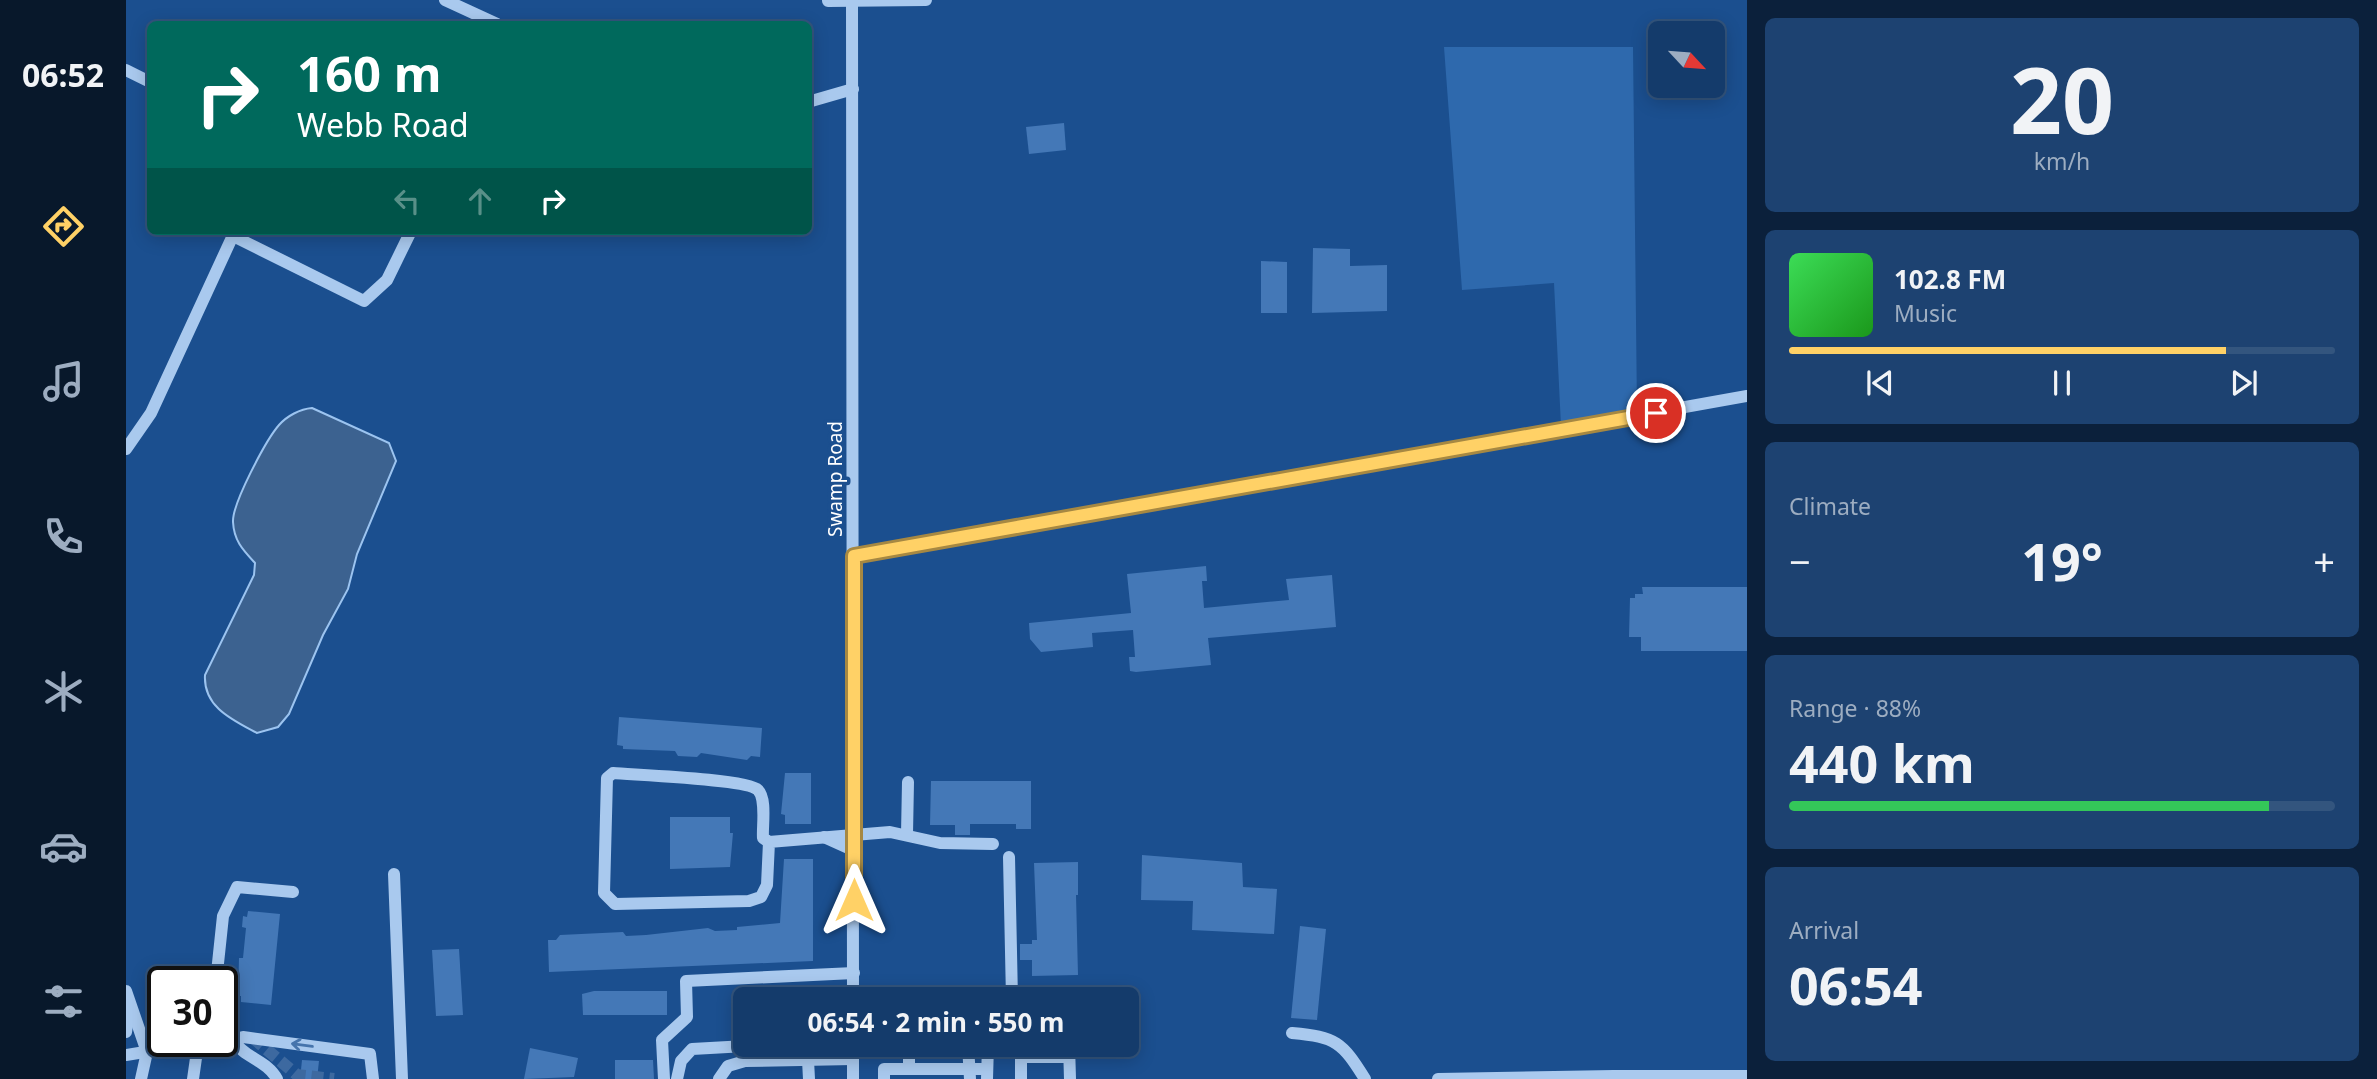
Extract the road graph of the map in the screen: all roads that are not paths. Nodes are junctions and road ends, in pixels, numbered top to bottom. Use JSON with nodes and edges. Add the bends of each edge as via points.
{"nodes":[{"id":1,"x":445,"y":0,"type":"edge"},
{"id":2,"x":926,"y":0,"type":"edge"},
{"id":3,"x":828,"y":1,"type":"edge"},
{"id":4,"x":852,"y":1,"type":"edge"},
{"id":5,"x":490,"y":21,"type":"edge"},
{"id":6,"x":126,"y":70,"type":"edge"},
{"id":7,"x":147,"y":80,"type":"edge"},
{"id":8,"x":853,"y":89,"type":"junction"},
{"id":9,"x":812,"y":101,"type":"edge"},
{"id":10,"x":234,"y":235,"type":"edge"},
{"id":11,"x":236,"y":235,"type":"edge"},
{"id":12,"x":409,"y":235,"type":"edge"},
{"id":13,"x":1747,"y":396,"type":"edge"},
{"id":14,"x":128,"y":443,"type":"edge"},
{"id":15,"x":854,"y":556,"type":"junction"},
{"id":16,"x":908,"y":782,"type":"dead end"},
{"id":17,"x":855,"y":834,"type":"junction"},
{"id":18,"x":907,"y":834,"type":"junction"},
{"id":19,"x":824,"y":837,"type":"junction"},
{"id":20,"x":769,"y":842,"type":"junction"},
{"id":21,"x":993,"y":844,"type":"dead end"},
{"id":22,"x":855,"y":851,"type":"junction"},
{"id":23,"x":1009,"y":857,"type":"dead end"},
{"id":24,"x":394,"y":874,"type":"dead end"},
{"id":25,"x":293,"y":892,"type":"dead end"},
{"id":26,"x":218,"y":966,"type":"edge"},
{"id":27,"x":854,"y":973,"type":"junction"},
{"id":28,"x":853,"y":987,"type":"edge"},
{"id":29,"x":1012,"y":987,"type":"edge"},
{"id":30,"x":128,"y":996,"type":"edge"},
{"id":31,"x":126,"y":1032,"type":"edge"},
{"id":32,"x":1292,"y":1033,"type":"dead end"},
{"id":33,"x":238,"y":1038,"type":"edge"},
{"id":34,"x":733,"y":1047,"type":"edge"},
{"id":35,"x":238,"y":1048,"type":"edge"},
{"id":36,"x":147,"y":1052,"type":"junction"},
{"id":37,"x":126,"y":1055,"type":"edge"},
{"id":38,"x":201,"y":1057,"type":"edge"},
{"id":39,"x":909,"y":1057,"type":"edge"},
{"id":40,"x":1021,"y":1057,"type":"edge"},
{"id":41,"x":1069,"y":1057,"type":"edge"},
{"id":42,"x":853,"y":1059,"type":"joint"},
{"id":43,"x":808,"y":1060,"type":"junction"},
{"id":44,"x":909,"y":1069,"type":"junction"},
{"id":45,"x":969,"y":1074,"type":"edge"},
{"id":46,"x":987,"y":1074,"type":"edge"},
{"id":47,"x":1747,"y":1076,"type":"edge"},
{"id":48,"x":1615,"y":1078,"type":"edge"},
{"id":49,"x":1732,"y":1078,"type":"edge"},
{"id":50,"x":141,"y":1079,"type":"edge"},
{"id":51,"x":193,"y":1079,"type":"edge"},
{"id":52,"x":277,"y":1079,"type":"edge"},
{"id":53,"x":373,"y":1079,"type":"edge"},
{"id":54,"x":402,"y":1079,"type":"edge"},
{"id":55,"x":664,"y":1079,"type":"edge"},
{"id":56,"x":677,"y":1079,"type":"edge"},
{"id":57,"x":719,"y":1079,"type":"edge"},
{"id":58,"x":808,"y":1079,"type":"edge"},
{"id":59,"x":853,"y":1079,"type":"edge"},
{"id":60,"x":884,"y":1079,"type":"edge"},
{"id":61,"x":1021,"y":1079,"type":"edge"},
{"id":62,"x":1070,"y":1079,"type":"edge"},
{"id":63,"x":1365,"y":1079,"type":"edge"},
{"id":64,"x":1438,"y":1079,"type":"edge"}],
"edges":[{"from":1,"to":5,"type":"street"},
{"from":2,"to":4,"type":"street"},
{"from":3,"to":4,"type":"street"},
{"from":4,"to":8,"type":"street","name":"Swamp Road"},
{"from":6,"to":7,"type":"street"},
{"from":8,"to":9,"type":"street"},
{"from":8,"to":15,"type":"street","name":"Swamp Road"},
{"from":10,"to":14,"type":"street","via":[[151,412]]},
{"from":11,"to":12,"type":"street","via":[[365,301],[387,280]]},
{"from":13,"to":15,"type":"street"},
{"from":15,"to":17,"type":"street","name":"Swamp Road"},
{"from":16,"to":18,"type":"street"},
{"from":17,"to":18,"type":"street"},
{"from":17,"to":19,"type":"street"},
{"from":17,"to":22,"type":"street","name":"Swamp Road"},
{"from":18,"to":21,"type":"street","via":[[940,843]]},
{"from":19,"to":20,"type":"street"},
{"from":19,"to":22,"type":"street"},
{"from":20,"to":20,"type":"street","via":[[763,838],[761,794],[756,788],[613,773],[607,778],[604,893],[615,904],[761,897],[767,885]]},
{"from":22,"to":27,"type":"street","name":"Swamp Road"},
{"from":23,"to":29,"type":"street"},
{"from":24,"to":54,"type":"street"},
{"from":25,"to":26,"type":"street","via":[[237,887],[223,916]]},
{"from":27,"to":28,"type":"street","name":"Swamp Road"},
{"from":27,"to":55,"type":"street","via":[[685,981],[687,1017],[662,1040]]},
{"from":30,"to":31,"type":"street"},
{"from":30,"to":36,"type":"street"},
{"from":32,"to":63,"type":"street","via":[[1324,1035],[1344,1046]]},
{"from":53,"to":33,"type":"street","one_way":true,"via":[[370,1054]]},
{"from":34,"to":56,"type":"street","via":[[692,1049],[681,1061]]},
{"from":35,"to":52,"type":"street","via":[[270,1067]]},
{"from":36,"to":37,"type":"street"},
{"from":36,"to":50,"type":"street"},
{"from":38,"to":51,"type":"street"},
{"from":39,"to":44,"type":"street"},
{"from":40,"to":61,"type":"street"},
{"from":41,"to":62,"type":"street"},
{"from":42,"to":43,"type":"street"},
{"from":42,"to":59,"type":"street"},
{"from":43,"to":57,"type":"street","via":[[745,1061],[728,1066]]},
{"from":43,"to":58,"type":"street"},
{"from":44,"to":45,"type":"street"},
{"from":44,"to":60,"type":"street","via":[[884,1069]]},
{"from":45,"to":46,"type":"street"},
{"from":47,"to":49,"type":"street"},
{"from":48,"to":49,"type":"street"},
{"from":48,"to":64,"type":"street"}]}
